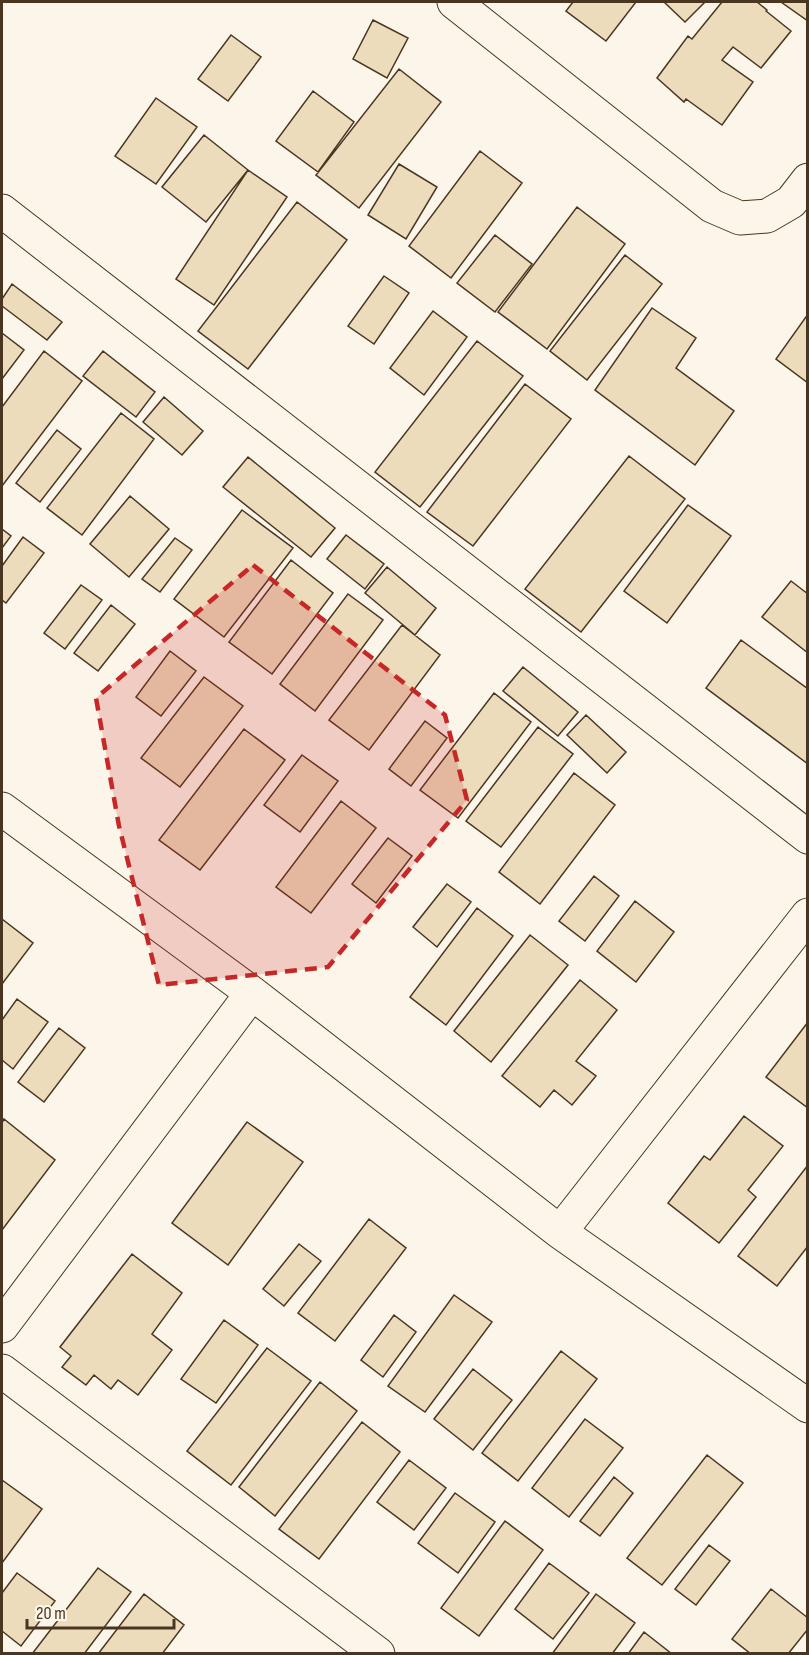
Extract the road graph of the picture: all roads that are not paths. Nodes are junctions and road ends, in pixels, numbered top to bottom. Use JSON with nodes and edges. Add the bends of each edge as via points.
{"nodes":[{"id":1,"x":454,"y":2,"type":"edge"},
{"id":2,"x":807,"y":180,"type":"edge"},
{"id":3,"x":2,"y":211,"type":"edge"},
{"id":4,"x":2,"y":809,"type":"edge"},
{"id":5,"x":807,"y":837,"type":"edge"},
{"id":6,"x":807,"y":915,"type":"edge"},
{"id":7,"x":252,"y":993,"type":"junction"},
{"id":8,"x":560,"y":1232,"type":"junction"},
{"id":9,"x":2,"y":1326,"type":"edge"},
{"id":10,"x":2,"y":1371,"type":"edge"},
{"id":11,"x":807,"y":1406,"type":"edge"},
{"id":12,"x":378,"y":1653,"type":"edge"}],
"edges":[{"from":1,"to":2,"type":"street","via":[[712,206],[740,218],[767,216],[791,202]]},
{"from":3,"to":5,"type":"street"},
{"from":4,"to":7,"type":"street"},
{"from":6,"to":8,"type":"street"},
{"from":7,"to":8,"type":"street"},
{"from":7,"to":9,"type":"street"},
{"from":8,"to":11,"type":"street"},
{"from":10,"to":12,"type":"street"}]}
